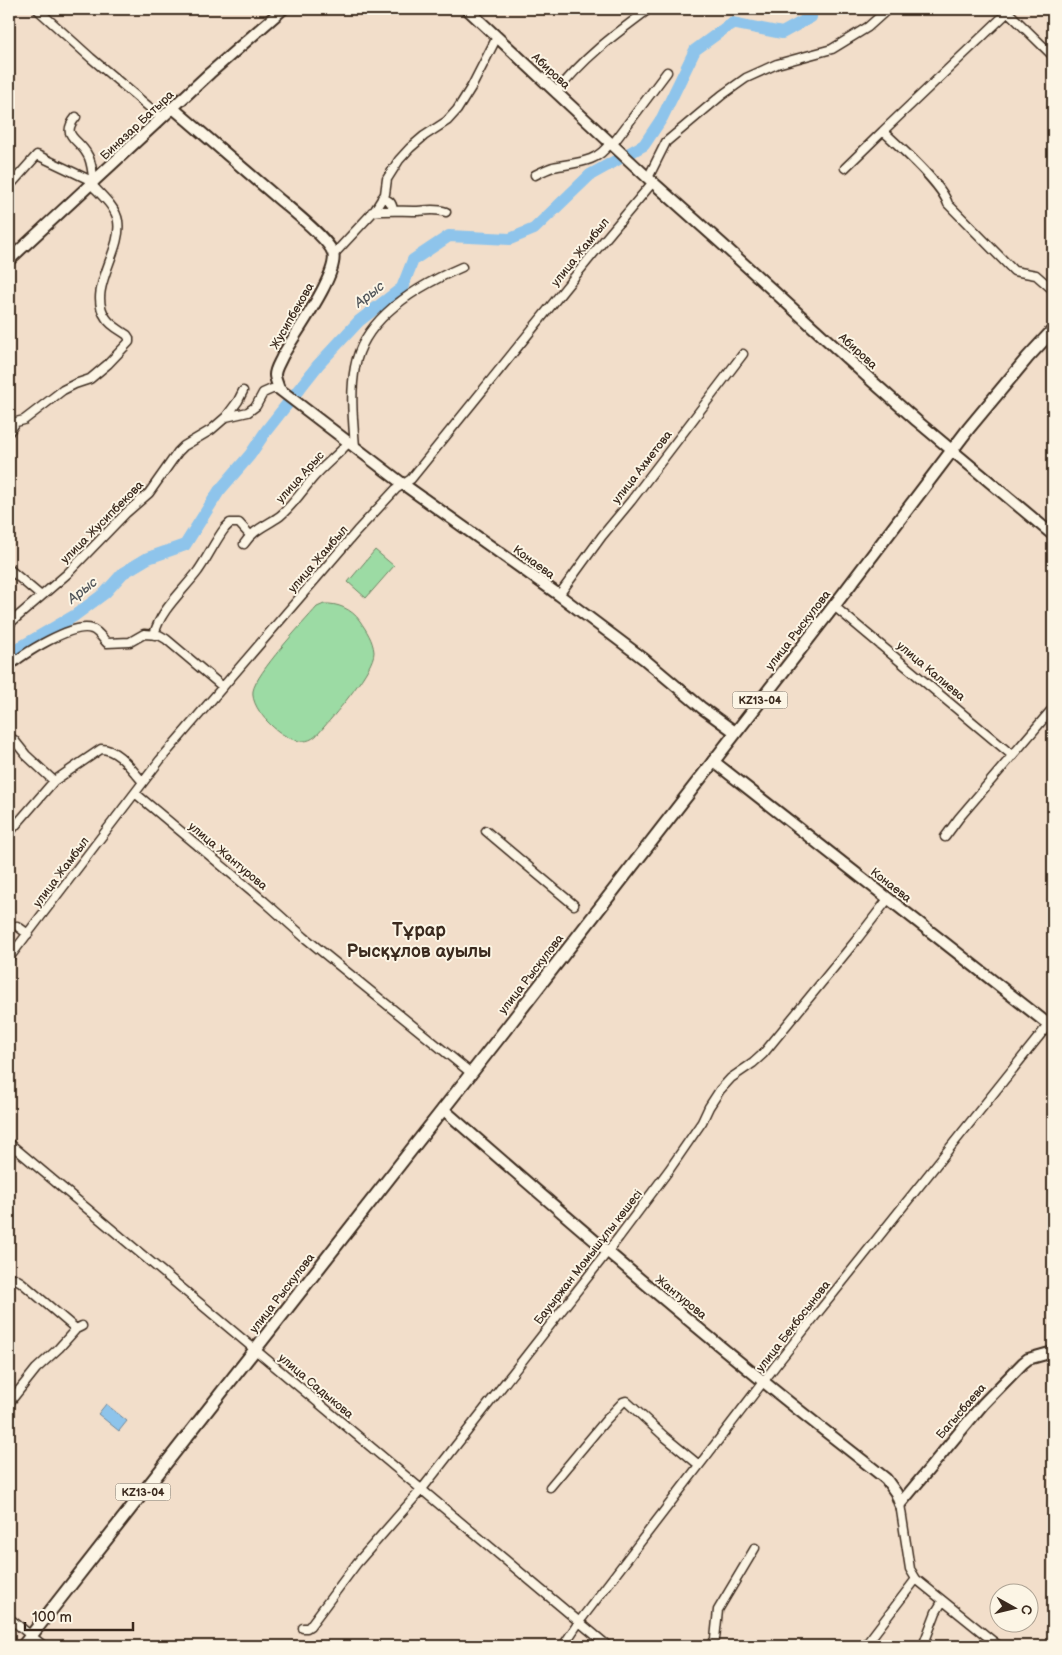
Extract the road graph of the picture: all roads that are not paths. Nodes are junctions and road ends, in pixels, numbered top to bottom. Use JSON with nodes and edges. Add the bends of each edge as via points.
{"nodes":[{"id":1,"x":37,"y":9,"type":"edge"},
{"id":2,"x":283,"y":9,"type":"edge"},
{"id":3,"x":467,"y":9,"type":"edge"},
{"id":4,"x":650,"y":9,"type":"edge"},
{"id":5,"x":888,"y":9,"type":"edge"},
{"id":6,"x":1006,"y":10,"type":"edge"},
{"id":7,"x":497,"y":36,"type":"junction"},
{"id":8,"x":1053,"y":56,"type":"edge"},
{"id":9,"x":667,"y":72,"type":"dead end"},
{"id":10,"x":556,"y":92,"type":"junction"},
{"id":11,"x":173,"y":108,"type":"junction"},
{"id":12,"x":76,"y":117,"type":"dead end"},
{"id":13,"x":162,"y":118,"type":"junction"},
{"id":14,"x":883,"y":130,"type":"junction"},
{"id":15,"x":613,"y":146,"type":"junction"},
{"id":16,"x":845,"y":168,"type":"dead end"},
{"id":17,"x":535,"y":175,"type":"dead end"},
{"id":18,"x":649,"y":179,"type":"junction"},
{"id":19,"x":9,"y":182,"type":"edge"},
{"id":20,"x":92,"y":183,"type":"junction"},
{"id":21,"x":382,"y":198,"type":"junction"},
{"id":22,"x":393,"y":210,"type":"junction"},
{"id":23,"x":372,"y":212,"type":"junction"},
{"id":24,"x":446,"y":212,"type":"dead end"},
{"id":25,"x":334,"y":254,"type":"junction"},
{"id":26,"x":9,"y":260,"type":"edge"},
{"id":27,"x":462,"y":267,"type":"dead end"},
{"id":28,"x":1053,"y":290,"type":"edge"},
{"id":29,"x":1053,"y":330,"type":"edge"},
{"id":30,"x":744,"y":354,"type":"dead end"},
{"id":31,"x":279,"y":389,"type":"junction"},
{"id":32,"x":243,"y":391,"type":"dead end"},
{"id":33,"x":226,"y":417,"type":"junction"},
{"id":34,"x":9,"y":432,"type":"edge"},
{"id":35,"x":352,"y":444,"type":"junction"},
{"id":36,"x":952,"y":450,"type":"junction"},
{"id":37,"x":403,"y":484,"type":"junction"},
{"id":38,"x":250,"y":535,"type":"junction"},
{"id":39,"x":1053,"y":536,"type":"edge"},
{"id":40,"x":244,"y":544,"type":"dead end"},
{"id":41,"x":9,"y":569,"type":"edge"},
{"id":42,"x":559,"y":595,"type":"junction"},
{"id":43,"x":41,"y":596,"type":"junction"},
{"id":44,"x":834,"y":606,"type":"junction"},
{"id":45,"x":9,"y":624,"type":"edge"},
{"id":46,"x":154,"y":635,"type":"junction"},
{"id":47,"x":9,"y":667,"type":"edge"},
{"id":48,"x":223,"y":687,"type":"junction"},
{"id":49,"x":1053,"y":708,"type":"edge"},
{"id":50,"x":735,"y":732,"type":"junction"},
{"id":51,"x":9,"y":737,"type":"edge"},
{"id":52,"x":1013,"y":756,"type":"junction"},
{"id":53,"x":713,"y":761,"type":"junction"},
{"id":54,"x":54,"y":781,"type":"junction"},
{"id":55,"x":143,"y":782,"type":"junction"},
{"id":56,"x":135,"y":793,"type":"junction"},
{"id":57,"x":486,"y":831,"type":"dead end"},
{"id":58,"x":9,"y":833,"type":"edge"},
{"id":59,"x":945,"y":837,"type":"dead end"},
{"id":60,"x":888,"y":899,"type":"junction"},
{"id":61,"x":574,"y":905,"type":"dead end"},
{"id":62,"x":17,"y":926,"type":"dead end"},
{"id":63,"x":28,"y":934,"type":"junction"},
{"id":64,"x":9,"y":958,"type":"edge"},
{"id":65,"x":1052,"y":1026,"type":"edge"},
{"id":66,"x":470,"y":1073,"type":"junction"},
{"id":67,"x":443,"y":1109,"type":"junction"},
{"id":68,"x":9,"y":1143,"type":"edge"},
{"id":69,"x":607,"y":1252,"type":"junction"},
{"id":70,"x":10,"y":1276,"type":"edge"},
{"id":71,"x":256,"y":1350,"type":"junction"},
{"id":72,"x":1053,"y":1352,"type":"edge"},
{"id":73,"x":764,"y":1382,"type":"junction"},
{"id":74,"x":9,"y":1403,"type":"edge"},
{"id":75,"x":699,"y":1465,"type":"junction"},
{"id":76,"x":550,"y":1487,"type":"dead end"},
{"id":77,"x":422,"y":1489,"type":"junction"},
{"id":78,"x":900,"y":1504,"type":"junction"},
{"id":79,"x":755,"y":1548,"type":"dead end"},
{"id":80,"x":916,"y":1579,"type":"junction"},
{"id":81,"x":942,"y":1602,"type":"junction"},
{"id":82,"x":9,"y":1618,"type":"edge"},
{"id":83,"x":579,"y":1622,"type":"junction"},
{"id":84,"x":303,"y":1628,"type":"dead end"},
{"id":85,"x":31,"y":1635,"type":"junction"},
{"id":86,"x":23,"y":1646,"type":"edge"},
{"id":87,"x":44,"y":1646,"type":"edge"},
{"id":88,"x":563,"y":1646,"type":"edge"},
{"id":89,"x":608,"y":1646,"type":"edge"},
{"id":90,"x":711,"y":1646,"type":"edge"},
{"id":91,"x":865,"y":1646,"type":"edge"},
{"id":92,"x":923,"y":1646,"type":"edge"},
{"id":93,"x":998,"y":1646,"type":"edge"}],
"edges":[{"from":1,"to":13,"type":"street"},
{"from":2,"to":11,"type":"street","name":"Биназар Батыра"},
{"from":3,"to":7,"type":"street","name":"Абирова"},
{"from":4,"to":10,"type":"street","via":[[590,54]]},
{"from":5,"to":18,"type":"street","name":"улица Жамбыл","via":[[868,27],[832,49],[777,64],[746,78],[722,95],[666,142]]},
{"from":6,"to":8,"type":"street"},
{"from":6,"to":14,"type":"street"},
{"from":7,"to":10,"type":"street","name":"Абирова"},
{"from":7,"to":21,"type":"street","via":[[457,110],[399,160],[387,179]]},
{"from":9,"to":15,"type":"street"},
{"from":10,"to":15,"type":"street","name":"Абирова"},
{"from":11,"to":13,"type":"street","name":"Биназар Батыра"},
{"from":11,"to":25,"type":"street","via":[[310,225]]},
{"from":12,"to":20,"type":"street","via":[[69,128],[70,133],[88,155]]},
{"from":13,"to":20,"type":"street","name":"Биназар Батыра"},
{"from":14,"to":16,"type":"street"},
{"from":14,"to":28,"type":"street","via":[[926,173],[948,204],[1014,271],[1036,275]]},
{"from":15,"to":17,"type":"street","via":[[584,162],[550,168]]},
{"from":15,"to":18,"type":"street","name":"Абирова"},
{"from":18,"to":36,"type":"street","name":"Абирова"},
{"from":18,"to":37,"type":"street","name":"улица Жамбыл","via":[[461,418],[411,479]]},
{"from":19,"to":20,"type":"street","via":[[13,182],[37,155]]},
{"from":20,"to":26,"type":"street","name":"Биназар Батыра"},
{"from":20,"to":34,"type":"street","via":[[118,220],[116,243],[100,301],[106,318],[130,338],[129,342],[90,379],[63,390],[24,420],[16,422]]},
{"from":21,"to":22,"type":"street","via":[[392,204]]},
{"from":21,"to":23,"type":"street"},
{"from":22,"to":23,"type":"street"},
{"from":22,"to":24,"type":"street"},
{"from":23,"to":25,"type":"street"},
{"from":25,"to":31,"type":"street","name":"Жусипбекова","via":[[334,264],[324,286],[278,367],[275,376]]},
{"from":27,"to":35,"type":"street","via":[[417,290],[387,312],[370,331],[355,365]]},
{"from":29,"to":36,"type":"main road","name":"улица Рыскулова","number":"KZ13-04"},
{"from":30,"to":42,"type":"street","name":"улица Ахметова"},
{"from":31,"to":33,"type":"street","name":"улица Жусипбекова","via":[[263,393],[256,406],[248,412]]},
{"from":31,"to":35,"type":"street","name":"Конаева"},
{"from":32,"to":33,"type":"street"},
{"from":33,"to":43,"type":"street","name":"улица Жусипбекова","via":[[178,452],[149,493]]},
{"from":35,"to":37,"type":"street","name":"Конаева"},
{"from":35,"to":38,"type":"street","name":"улица Арыс","via":[[321,469],[304,492],[279,516]]},
{"from":36,"to":39,"type":"street","name":"Абирова"},
{"from":36,"to":44,"type":"main road","name":"улица Рыскулова","number":"KZ13-04"},
{"from":37,"to":42,"type":"street","name":"Конаева"},
{"from":37,"to":48,"type":"street","name":"улица Жамбыл","via":[[357,532]]},
{"from":38,"to":40,"type":"street","name":"улица Арыс"},
{"from":38,"to":46,"type":"street","via":[[239,523],[230,523],[164,614]]},
{"from":41,"to":43,"type":"street"},
{"from":42,"to":50,"type":"street","name":"Конаева"},
{"from":43,"to":45,"type":"street","name":"улица Жусипбекова"},
{"from":44,"to":50,"type":"main road","name":"улица Рыскулова","number":"KZ13-04"},
{"from":44,"to":52,"type":"street","name":"улица Калиева"},
{"from":46,"to":47,"type":"street","via":[[144,634],[130,642],[107,643],[93,629],[80,627],[52,638]]},
{"from":46,"to":48,"type":"street","via":[[166,639]]},
{"from":48,"to":55,"type":"street","name":"улица Жамбыл"},
{"from":49,"to":52,"type":"street"},
{"from":50,"to":53,"type":"main road","name":"улица Рыскулова","number":"KZ13-04"},
{"from":51,"to":54,"type":"street"},
{"from":52,"to":59,"type":"street"},
{"from":53,"to":60,"type":"street","name":"Конаева"},
{"from":53,"to":66,"type":"main road","name":"улица Рыскулова","number":"KZ13-04"},
{"from":54,"to":55,"type":"street","via":[[100,749],[108,749]]},
{"from":54,"to":58,"type":"street"},
{"from":55,"to":56,"type":"street","name":"улица Жамбыл"},
{"from":56,"to":63,"type":"street","name":"улица Жамбыл"},
{"from":56,"to":66,"type":"street","name":"улица Жантурова"},
{"from":57,"to":61,"type":"street"},
{"from":60,"to":65,"type":"street","name":"Конаева"},
{"from":60,"to":69,"type":"street","name":"Бауыржан Момышұлы көшесі","via":[[769,1047],[720,1090],[669,1170]]},
{"from":62,"to":63,"type":"street"},
{"from":63,"to":64,"type":"street","name":"улица Жамбыл"},
{"from":65,"to":73,"type":"street","name":"улица Бекбосынова","via":[[843,1280]]},
{"from":66,"to":67,"type":"main road","name":"улица Рыскулова","number":"KZ13-04"},
{"from":67,"to":69,"type":"street","name":"Жантурова"},
{"from":67,"to":71,"type":"main road","name":"улица Рыскулова","number":"KZ13-04"},
{"from":68,"to":71,"type":"street","name":"улица Садыкова"},
{"from":69,"to":73,"type":"street","name":"Жантурова"},
{"from":69,"to":77,"type":"street","name":"Бауыржан Момышұлы көшесі"},
{"from":70,"to":74,"type":"street","via":[[79,1327],[36,1369]]},
{"from":71,"to":77,"type":"street","name":"улица Садыкова"},
{"from":71,"to":85,"type":"main road","name":"улица Рыскулова","number":"KZ13-04"},
{"from":72,"to":78,"type":"street","name":"Багысбаева","via":[[1023,1363]]},
{"from":73,"to":75,"type":"street","name":"улица Бекбосынова"},
{"from":73,"to":78,"type":"street","name":"Жантурова","via":[[886,1479]]},
{"from":75,"to":76,"type":"street","via":[[626,1401]]},
{"from":75,"to":83,"type":"street","name":"улица Бекбосынова"},
{"from":77,"to":83,"type":"street","name":"улица Садыкова"},
{"from":77,"to":84,"type":"street","name":"Бауыржан Момышұлы көшесі","via":[[357,1563],[310,1626]]},
{"from":78,"to":80,"type":"street","via":[[910,1569]]},
{"from":79,"to":90,"type":"street","via":[[718,1610]]},
{"from":80,"to":81,"type":"street"},
{"from":80,"to":91,"type":"street"},
{"from":81,"to":92,"type":"street"},
{"from":81,"to":93,"type":"street"},
{"from":82,"to":85,"type":"street"},
{"from":83,"to":88,"type":"street","name":"улица Бекбосынова"},
{"from":83,"to":89,"type":"street","name":"улица Садыкова"},
{"from":85,"to":86,"type":"main road","number":"KZ13-04"},
{"from":85,"to":87,"type":"street"}]}
